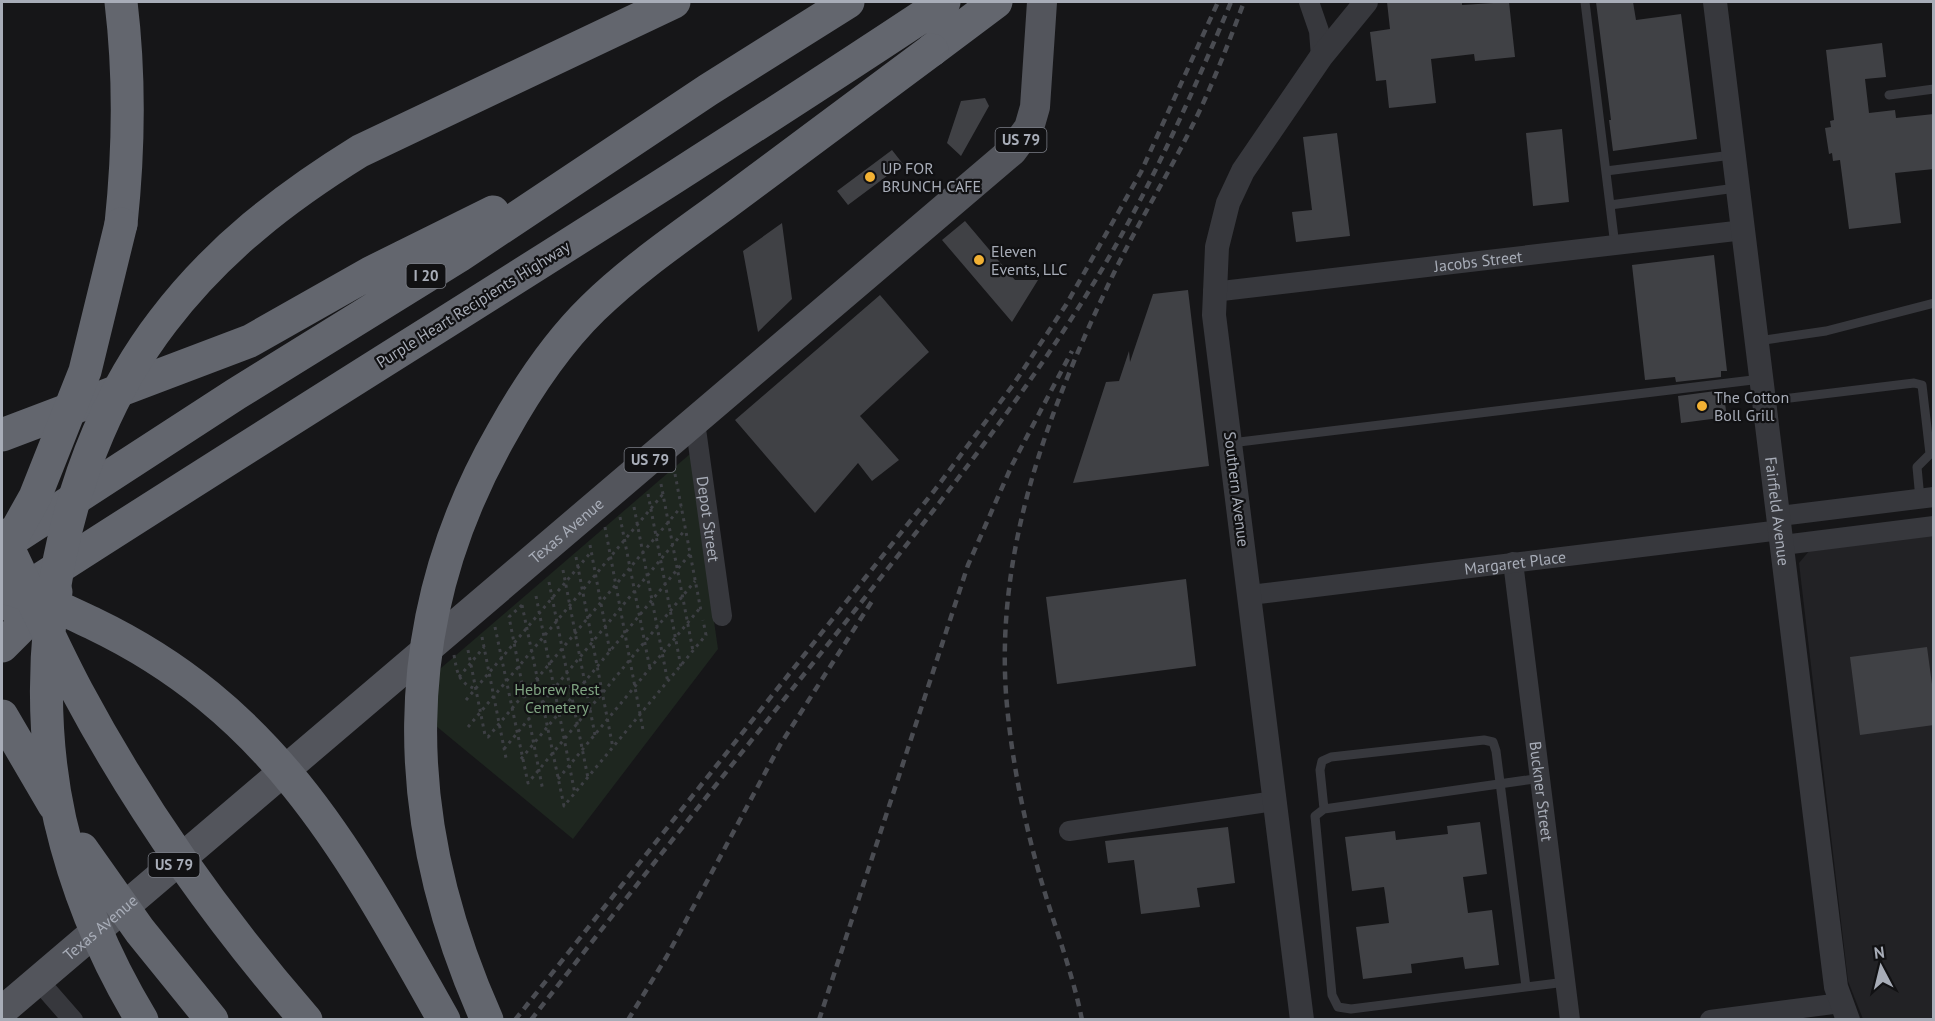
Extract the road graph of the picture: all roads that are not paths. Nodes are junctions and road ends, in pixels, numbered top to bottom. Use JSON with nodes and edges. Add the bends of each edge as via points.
{"nodes":[{"id":1,"x":120,"y":2,"type":"edge"},
{"id":2,"x":674,"y":2,"type":"edge"},
{"id":3,"x":848,"y":2,"type":"edge"},
{"id":4,"x":944,"y":2,"type":"edge"},
{"id":5,"x":996,"y":2,"type":"edge"},
{"id":6,"x":1042,"y":2,"type":"edge"},
{"id":7,"x":1309,"y":2,"type":"edge"},
{"id":8,"x":1365,"y":2,"type":"edge"},
{"id":9,"x":1585,"y":2,"type":"edge"},
{"id":10,"x":1715,"y":2,"type":"edge"},
{"id":11,"x":1321,"y":57,"type":"junction"},
{"id":12,"x":1934,"y":89,"type":"edge"},
{"id":13,"x":1889,"y":94,"type":"dead end"},
{"id":14,"x":1735,"y":155,"type":"junction"},
{"id":15,"x":605,"y":158,"type":"junction"},
{"id":16,"x":1606,"y":171,"type":"junction"},
{"id":17,"x":1738,"y":188,"type":"junction"},
{"id":18,"x":1610,"y":205,"type":"junction"},
{"id":19,"x":1744,"y":230,"type":"junction"},
{"id":20,"x":1615,"y":246,"type":"junction"},
{"id":21,"x":1213,"y":292,"type":"junction"},
{"id":22,"x":1934,"y":303,"type":"edge"},
{"id":23,"x":1758,"y":341,"type":"junction"},
{"id":24,"x":1764,"y":390,"type":"junction"},
{"id":25,"x":695,"y":422,"type":"junction"},
{"id":26,"x":2,"y":435,"type":"edge"},
{"id":27,"x":1231,"y":443,"type":"junction"},
{"id":28,"x":1927,"y":498,"type":"edge"},
{"id":29,"x":1934,"y":526,"type":"edge"},
{"id":30,"x":119,"y":528,"type":"junction"},
{"id":31,"x":1781,"y":530,"type":"junction"},
{"id":32,"x":2,"y":535,"type":"edge"},
{"id":33,"x":2,"y":546,"type":"edge"},
{"id":34,"x":2,"y":556,"type":"edge"},
{"id":35,"x":1513,"y":562,"type":"junction"},
{"id":36,"x":2,"y":587,"type":"edge"},
{"id":37,"x":1250,"y":595,"type":"junction"},
{"id":38,"x":2,"y":604,"type":"edge"},
{"id":39,"x":722,"y":616,"type":"dead end"},
{"id":40,"x":2,"y":646,"type":"edge"},
{"id":41,"x":2,"y":716,"type":"edge"},
{"id":42,"x":1541,"y":778,"type":"junction"},
{"id":43,"x":1501,"y":784,"type":"junction"},
{"id":44,"x":1275,"y":801,"type":"junction"},
{"id":45,"x":1324,"y":809,"type":"junction"},
{"id":46,"x":1069,"y":831,"type":"dead end"},
{"id":47,"x":38,"y":980,"type":"junction"},
{"id":48,"x":1566,"y":982,"type":"junction"},
{"id":49,"x":1526,"y":987,"type":"junction"},
{"id":50,"x":2,"y":1011,"type":"edge"},
{"id":51,"x":1844,"y":1011,"type":"edge"},
{"id":52,"x":1758,"y":1017,"type":"edge"},
{"id":53,"x":73,"y":1020,"type":"edge"},
{"id":54,"x":142,"y":1020,"type":"edge"},
{"id":55,"x":212,"y":1020,"type":"edge"},
{"id":56,"x":306,"y":1020,"type":"edge"},
{"id":57,"x":444,"y":1020,"type":"edge"},
{"id":58,"x":487,"y":1020,"type":"edge"},
{"id":59,"x":1302,"y":1020,"type":"edge"},
{"id":60,"x":1570,"y":1020,"type":"edge"},
{"id":61,"x":1710,"y":1020,"type":"edge"}],
"edges":[{"from":1,"to":34,"type":"highway","bridge":true,"via":[[128,64],[128,159],[121,224],[85,371],[34,497]]},
{"from":2,"to":54,"type":"highway","bridge":true,"via":[[360,151],[322,175],[249,228],[202,274],[160,323],[127,377],[95,443],[67,527],[49,628],[47,681],[49,738],[60,819],[93,919]]},
{"from":3,"to":15,"type":"highway","number":"I 20"},
{"from":4,"to":30,"type":"highway","name":"Purple Heart Recipients Highway","via":[[608,220]]},
{"from":5,"to":58,"type":"highway","bridge":true,"via":[[652,257],[591,310],[562,342],[522,398],[470,494],[444,565],[427,644],[420,768],[435,871],[460,956]]},
{"from":6,"to":25,"type":"main road","name":"Texas Avenue","number":"US 79","via":[[1032,119],[1012,151]]},
{"from":7,"to":11,"type":"street","via":[[1319,31]]},
{"from":8,"to":11,"type":"street","name":"Southern Avenue"},
{"from":9,"to":16,"type":"lane"},
{"from":10,"to":14,"type":"street","name":"Fairfield Avenue"},
{"from":11,"to":21,"type":"street","name":"Southern Avenue","via":[[1243,171],[1221,225]]},
{"from":12,"to":13,"type":"lane"},
{"from":14,"to":16,"type":"lane"},
{"from":14,"to":17,"type":"street","name":"Fairfield Avenue"},
{"from":15,"to":26,"type":"highway","via":[[370,273],[250,341]]},
{"from":15,"to":33,"type":"highway","number":"I 20","via":[[459,256]]},
{"from":16,"to":18,"type":"lane"},
{"from":17,"to":18,"type":"lane"},
{"from":17,"to":19,"type":"street","name":"Fairfield Avenue"},
{"from":18,"to":20,"type":"lane"},
{"from":19,"to":20,"type":"street","name":"Jacobs Street"},
{"from":19,"to":23,"type":"street","name":"Fairfield Avenue"},
{"from":20,"to":21,"type":"street","name":"Jacobs Street"},
{"from":21,"to":27,"type":"street","name":"Southern Avenue"},
{"from":22,"to":23,"type":"lane","via":[[1826,332]]},
{"from":23,"to":24,"type":"street","name":"Fairfield Avenue"},
{"from":24,"to":27,"type":"lane"},
{"from":24,"to":28,"type":"lane","via":[[1922,385],[1930,454],[1917,467]]},
{"from":24,"to":31,"type":"street","name":"Fairfield Avenue"},
{"from":25,"to":39,"type":"street","name":"Depot Street"},
{"from":25,"to":47,"type":"main road","name":"Texas Avenue","number":"US 79"},
{"from":27,"to":37,"type":"street","name":"Southern Avenue"},
{"from":28,"to":31,"type":"street","name":"Margaret Place"},
{"from":29,"to":31,"type":"street","name":"Margaret Place"},
{"from":30,"to":38,"type":"highway","name":"Purple Heart Recipients Highway"},
{"from":30,"to":40,"type":"highway"},
{"from":31,"to":35,"type":"street","name":"Margaret Place"},
{"from":31,"to":51,"type":"street","name":"Fairfield Avenue","via":[[1836,987]]},
{"from":32,"to":56,"type":"highway","bridge":true,"via":[[77,690],[122,770],[224,921]]},
{"from":35,"to":37,"type":"street","name":"Margaret Place"},
{"from":35,"to":42,"type":"street","name":"Buckner Street"},
{"from":36,"to":57,"type":"highway","bridge":true,"via":[[53,605],[122,638],[208,696],[275,757],[316,808],[373,894]]},
{"from":37,"to":44,"type":"street","name":"Southern Avenue"},
{"from":41,"to":55,"type":"highway","bridge":true,"via":[[106,886]]},
{"from":42,"to":43,"type":"lane"},
{"from":42,"to":48,"type":"street","name":"Buckner Street"},
{"from":43,"to":45,"type":"lane"},
{"from":43,"to":45,"type":"lane","via":[[1492,741],[1331,757],[1322,761],[1320,770]]},
{"from":43,"to":49,"type":"lane"},
{"from":44,"to":46,"type":"street"},
{"from":44,"to":59,"type":"street","name":"Southern Avenue"},
{"from":45,"to":49,"type":"lane","via":[[1315,816],[1314,829],[1332,995],[1338,1007],[1351,1009]]},
{"from":47,"to":50,"type":"main road","name":"Texas Avenue","number":"US 79"},
{"from":47,"to":53,"type":"street"},
{"from":48,"to":49,"type":"lane"},
{"from":48,"to":60,"type":"street","name":"Buckner Street"},
{"from":51,"to":52,"type":"street"},
{"from":52,"to":61,"type":"street"}]}
